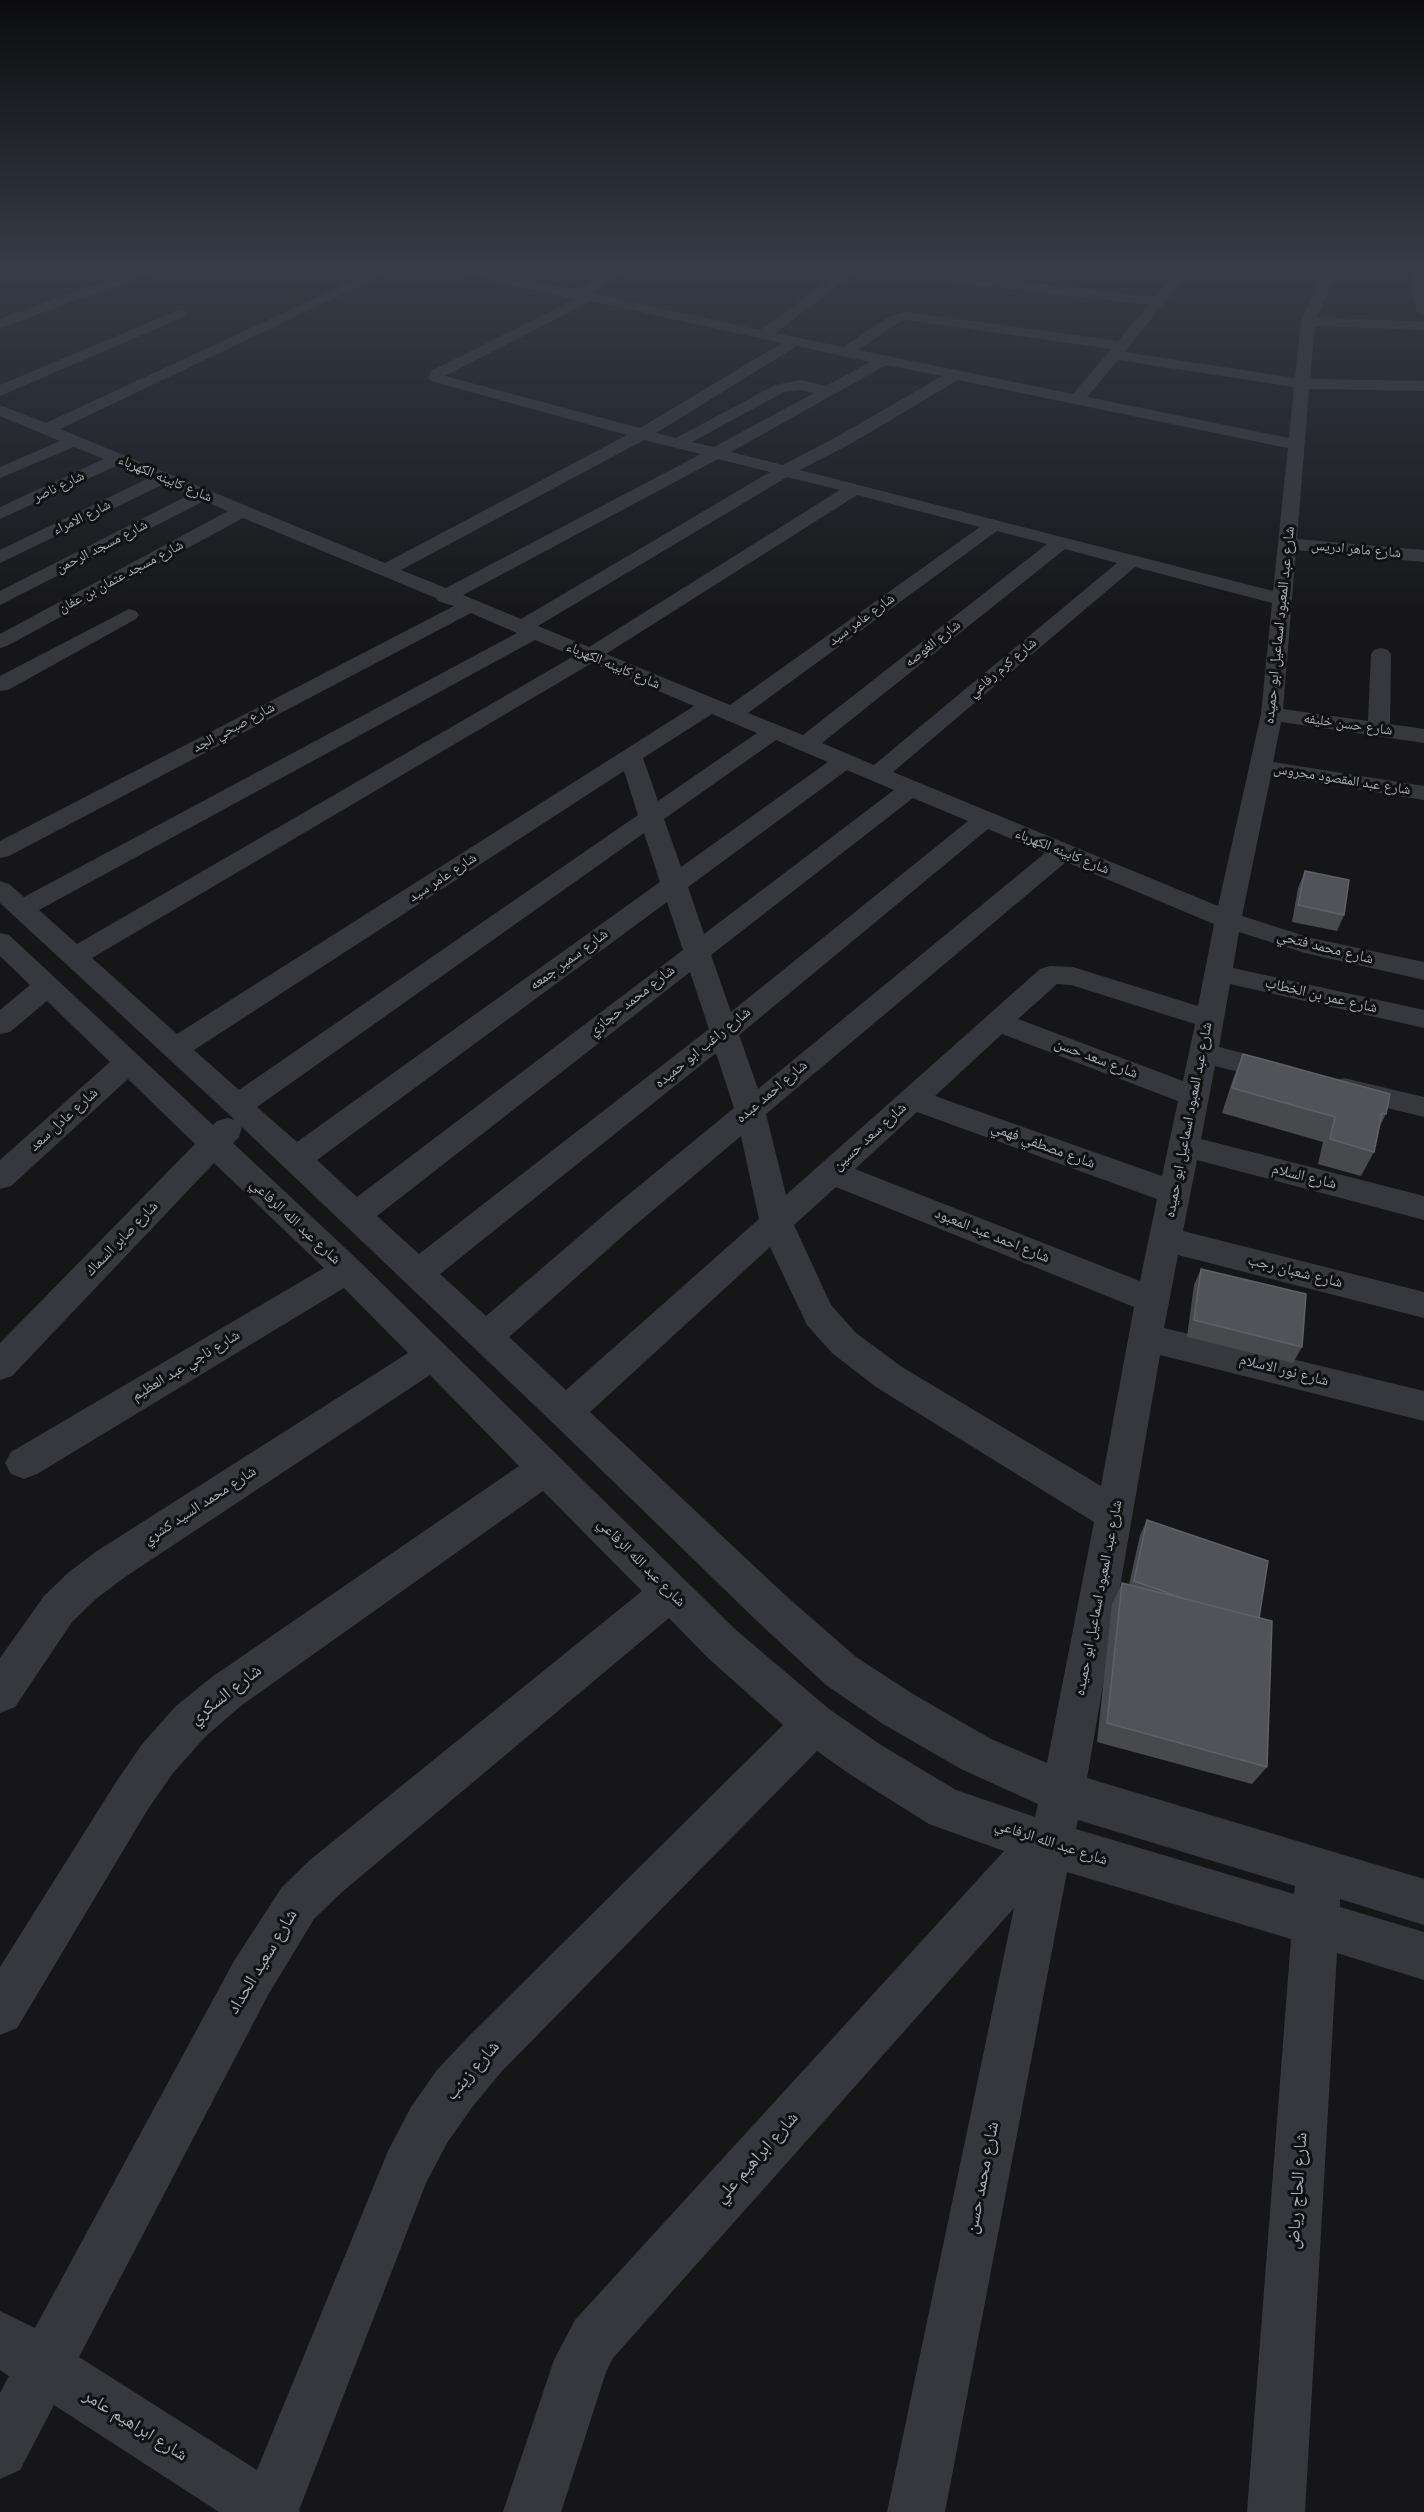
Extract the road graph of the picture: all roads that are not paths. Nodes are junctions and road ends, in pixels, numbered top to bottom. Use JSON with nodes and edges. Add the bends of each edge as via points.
{"nodes":[{"id":1,"x":121,"y":386,"type":"edge"},
{"id":2,"x":466,"y":386,"type":"edge"},
{"id":3,"x":721,"y":386,"type":"edge"},
{"id":4,"x":792,"y":386,"type":"edge"},
{"id":5,"x":807,"y":386,"type":"edge"},
{"id":6,"x":837,"y":386,"type":"edge"},
{"id":7,"x":936,"y":386,"type":"edge"},
{"id":8,"x":1016,"y":386,"type":"edge"},
{"id":9,"x":1089,"y":386,"type":"edge"},
{"id":10,"x":1302,"y":386,"type":"edge"},
{"id":11,"x":828,"y":391,"type":"junction"},
{"id":12,"x":1077,"y":399,"type":"junction"},
{"id":13,"x":0,"y":410,"type":"edge"},
{"id":14,"x":28,"y":427,"type":"junction"},
{"id":15,"x":642,"y":434,"type":"junction"},
{"id":16,"x":74,"y":441,"type":"junction"},
{"id":17,"x":678,"y":443,"type":"junction"},
{"id":18,"x":1297,"y":445,"type":"junction"},
{"id":19,"x":716,"y":453,"type":"junction"},
{"id":20,"x":118,"y":459,"type":"junction"},
{"id":21,"x":785,"y":471,"type":"junction"},
{"id":22,"x":0,"y":473,"type":"edge"},
{"id":23,"x":163,"y":478,"type":"junction"},
{"id":24,"x":854,"y":489,"type":"junction"},
{"id":25,"x":203,"y":495,"type":"junction"},
{"id":26,"x":242,"y":512,"type":"junction"},
{"id":27,"x":0,"y":514,"type":"edge"},
{"id":28,"x":993,"y":526,"type":"junction"},
{"id":29,"x":1061,"y":543,"type":"junction"},
{"id":30,"x":1288,"y":544,"type":"junction"},
{"id":31,"x":1424,"y":556,"type":"edge"},
{"id":32,"x":0,"y":557,"type":"edge"},
{"id":33,"x":1131,"y":561,"type":"junction"},
{"id":34,"x":384,"y":571,"type":"junction"},
{"id":35,"x":445,"y":597,"type":"junction"},
{"id":36,"x":0,"y":599,"type":"edge"},
{"id":37,"x":1284,"y":600,"type":"junction"},
{"id":38,"x":468,"y":606,"type":"junction"},
{"id":39,"x":129,"y":615,"type":"dead end"},
{"id":40,"x":527,"y":630,"type":"junction"},
{"id":41,"x":0,"y":642,"type":"edge"},
{"id":42,"x":1381,"y":654,"type":"dead end"},
{"id":43,"x":590,"y":656,"type":"junction"},
{"id":44,"x":0,"y":685,"type":"edge"},
{"id":45,"x":720,"y":711,"type":"junction"},
{"id":46,"x":1272,"y":714,"type":"junction"},
{"id":47,"x":1379,"y":730,"type":"junction"},
{"id":48,"x":772,"y":732,"type":"junction"},
{"id":49,"x":1424,"y":736,"type":"edge"},
{"id":50,"x":805,"y":746,"type":"junction"},
{"id":51,"x":631,"y":757,"type":"junction"},
{"id":52,"x":843,"y":762,"type":"junction"},
{"id":53,"x":1261,"y":767,"type":"junction"},
{"id":54,"x":876,"y":775,"type":"junction"},
{"id":55,"x":910,"y":789,"type":"junction"},
{"id":56,"x":1424,"y":793,"type":"edge"},
{"id":57,"x":651,"y":817,"type":"junction"},
{"id":58,"x":984,"y":820,"type":"junction"},
{"id":59,"x":0,"y":851,"type":"edge"},
{"id":60,"x":1062,"y":852,"type":"junction"},
{"id":61,"x":674,"y":885,"type":"junction"},
{"id":62,"x":11,"y":899,"type":"edge"},
{"id":63,"x":1228,"y":920,"type":"junction"},
{"id":64,"x":0,"y":941,"type":"edge"},
{"id":65,"x":696,"y":952,"type":"junction"},
{"id":66,"x":75,"y":957,"type":"junction"},
{"id":67,"x":1424,"y":971,"type":"edge"},
{"id":68,"x":1218,"y":973,"type":"junction"},
{"id":69,"x":47,"y":986,"type":"junction"},
{"id":70,"x":1210,"y":1019,"type":"junction"},
{"id":71,"x":1424,"y":1019,"type":"edge"},
{"id":72,"x":997,"y":1022,"type":"junction"},
{"id":73,"x":0,"y":1025,"type":"edge"},
{"id":74,"x":724,"y":1032,"type":"junction"},
{"id":75,"x":176,"y":1048,"type":"junction"},
{"id":76,"x":1203,"y":1053,"type":"junction"},
{"id":77,"x":128,"y":1063,"type":"junction"},
{"id":78,"x":1194,"y":1096,"type":"junction"},
{"id":79,"x":912,"y":1099,"type":"junction"},
{"id":80,"x":1424,"y":1107,"type":"edge"},
{"id":81,"x":241,"y":1109,"type":"junction"},
{"id":82,"x":750,"y":1110,"type":"junction"},
{"id":83,"x":213,"y":1145,"type":"junction"},
{"id":84,"x":1184,"y":1146,"type":"junction"},
{"id":85,"x":296,"y":1159,"type":"junction"},
{"id":86,"x":831,"y":1172,"type":"junction"},
{"id":87,"x":0,"y":1178,"type":"edge"},
{"id":88,"x":1175,"y":1193,"type":"junction"},
{"id":89,"x":1424,"y":1208,"type":"edge"},
{"id":90,"x":356,"y":1215,"type":"junction"},
{"id":91,"x":776,"y":1222,"type":"junction"},
{"id":92,"x":1165,"y":1239,"type":"junction"},
{"id":93,"x":347,"y":1270,"type":"junction"},
{"id":94,"x":418,"y":1273,"type":"junction"},
{"id":95,"x":1153,"y":1300,"type":"junction"},
{"id":96,"x":1424,"y":1305,"type":"edge"},
{"id":97,"x":487,"y":1336,"type":"junction"},
{"id":98,"x":1145,"y":1337,"type":"junction"},
{"id":99,"x":433,"y":1355,"type":"junction"},
{"id":100,"x":0,"y":1366,"type":"edge"},
{"id":101,"x":1424,"y":1406,"type":"edge"},
{"id":102,"x":566,"y":1412,"type":"junction"},
{"id":103,"x":24,"y":1463,"type":"dead end"},
{"id":104,"x":546,"y":1468,"type":"junction"},
{"id":105,"x":1115,"y":1514,"type":"junction"},
{"id":106,"x":671,"y":1592,"type":"junction"},
{"id":107,"x":5,"y":1675,"type":"edge"},
{"id":108,"x":814,"y":1724,"type":"junction"},
{"id":109,"x":1063,"y":1793,"type":"junction"},
{"id":110,"x":1047,"y":1843,"type":"junction"},
{"id":111,"x":1319,"y":1870,"type":"junction"},
{"id":112,"x":1424,"y":1902,"type":"edge"},
{"id":113,"x":1316,"y":1923,"type":"junction"},
{"id":114,"x":1424,"y":1956,"type":"edge"},
{"id":115,"x":0,"y":2011,"type":"edge"},
{"id":116,"x":21,"y":2352,"type":"edge"},
{"id":117,"x":0,"y":2450,"type":"edge"},
{"id":118,"x":269,"y":2512,"type":"edge"},
{"id":119,"x":532,"y":2512,"type":"edge"},
{"id":120,"x":916,"y":2512,"type":"edge"},
{"id":121,"x":1276,"y":2512,"type":"edge"}],
"edges":[{"from":1,"to":14,"type":"street"},
{"from":2,"to":15,"type":"street"},
{"from":3,"to":15,"type":"street"},
{"from":4,"to":17,"type":"street","via":[[780,388]]},
{"from":5,"to":11,"type":"street"},
{"from":6,"to":11,"type":"street"},
{"from":7,"to":21,"type":"street"},
{"from":8,"to":12,"type":"street"},
{"from":9,"to":12,"type":"street"},
{"from":10,"to":18,"type":"street","name":"شارع عبد المعبود اسماعيل ابو حميده"},
{"from":11,"to":19,"type":"street"},
{"from":12,"to":18,"type":"street"},
{"from":13,"to":14,"type":"street","name":"شارع كابينه الكهرباء"},
{"from":14,"to":16,"type":"street","name":"شارع كابينه الكهرباء"},
{"from":15,"to":17,"type":"street"},
{"from":15,"to":34,"type":"street"},
{"from":16,"to":20,"type":"street","name":"شارع كابينه الكهرباء"},
{"from":16,"to":22,"type":"street"},
{"from":17,"to":19,"type":"street"},
{"from":18,"to":30,"type":"street","name":"شارع عبد المعبود اسماعيل ابو حميده"},
{"from":19,"to":21,"type":"street"},
{"from":19,"to":35,"type":"street"},
{"from":20,"to":23,"type":"street","name":"شارع كابينه الكهرباء"},
{"from":20,"to":27,"type":"street","name":"شارع ناصر"},
{"from":21,"to":24,"type":"street"},
{"from":21,"to":40,"type":"street"},
{"from":23,"to":25,"type":"street","name":"شارع كابينه الكهرباء"},
{"from":23,"to":32,"type":"street","name":"شارع الامراء"},
{"from":24,"to":28,"type":"street"},
{"from":24,"to":43,"type":"street"},
{"from":25,"to":26,"type":"street","name":"شارع كابينه الكهرباء"},
{"from":25,"to":36,"type":"street","name":"شارع مسجد الرحمن"},
{"from":26,"to":34,"type":"street","name":"شارع كابينه الكهرباء"},
{"from":26,"to":41,"type":"street","name":"شارع مسجد عثمان بن عفان"},
{"from":28,"to":29,"type":"street"},
{"from":28,"to":45,"type":"street","name":"شارع عامر سيد"},
{"from":29,"to":33,"type":"street"},
{"from":29,"to":50,"type":"street","name":"شارع الغوصه"},
{"from":30,"to":31,"type":"street","name":"شارع ماهر ادريس"},
{"from":30,"to":37,"type":"street","name":"شارع عبد المعبود اسماعيل ابو حميده"},
{"from":33,"to":37,"type":"street"},
{"from":33,"to":54,"type":"street","name":"شارع كرم رفاعي"},
{"from":34,"to":35,"type":"street","name":"شارع كابينه الكهرباء"},
{"from":35,"to":38,"type":"street","name":"شارع كابينه الكهرباء"},
{"from":37,"to":46,"type":"street","name":"شارع عبد المعبود اسماعيل ابو حميده"},
{"from":38,"to":40,"type":"street","name":"شارع كابينه الكهرباء"},
{"from":38,"to":59,"type":"street","name":"شارع صبحي الجد"},
{"from":39,"to":44,"type":"street"},
{"from":40,"to":43,"type":"street","name":"شارع كابينه الكهرباء"},
{"from":40,"to":62,"type":"street"},
{"from":42,"to":47,"type":"street"},
{"from":43,"to":45,"type":"street","name":"شارع كابينه الكهرباء"},
{"from":43,"to":66,"type":"street"},
{"from":45,"to":48,"type":"street","name":"شارع كابينه الكهرباء"},
{"from":45,"to":51,"type":"street","name":"شارع عامر سيد"},
{"from":46,"to":47,"type":"street","name":"شارع حسن خليفه"},
{"from":46,"to":53,"type":"street","name":"شارع عبد المعبود اسماعيل ابو حميده"},
{"from":47,"to":49,"type":"street","name":"شارع حسن خليفه"},
{"from":48,"to":50,"type":"street","name":"شارع كابينه الكهرباء"},
{"from":48,"to":57,"type":"street","name":"شارع صابر السماك"},
{"from":50,"to":52,"type":"street","name":"شارع كابينه الكهرباء"},
{"from":51,"to":57,"type":"street"},
{"from":51,"to":75,"type":"street","name":"شارع عامر سيد"},
{"from":52,"to":54,"type":"street","name":"شارع كابينه الكهرباء"},
{"from":52,"to":61,"type":"street","name":"شارع سمير جمعه"},
{"from":53,"to":56,"type":"street","name":"شارع عبد المقصود محروس"},
{"from":53,"to":63,"type":"street","name":"شارع عبد المعبود اسماعيل ابو حميده"},
{"from":54,"to":55,"type":"street","name":"شارع كابينه الكهرباء"},
{"from":55,"to":58,"type":"street","name":"شارع كابينه الكهرباء"},
{"from":55,"to":65,"type":"street","name":"شارع محمد حجازي"},
{"from":57,"to":61,"type":"street"},
{"from":57,"to":81,"type":"street","name":"شارع صابر السماك"},
{"from":58,"to":60,"type":"street","name":"شارع كابينه الكهرباء"},
{"from":58,"to":74,"type":"street","name":"شارع راغب ابو حميده"},
{"from":60,"to":63,"type":"street","name":"شارع كابينه الكهرباء"},
{"from":60,"to":82,"type":"street","name":"شارع احمد عبده"},
{"from":61,"to":65,"type":"street"},
{"from":61,"to":85,"type":"street","name":"شارع سمير جمعه"},
{"from":62,"to":66,"type":"street"},
{"from":63,"to":67,"type":"street","name":"شارع محمد فتحي","via":[[1305,945]]},
{"from":63,"to":68,"type":"street","name":"شارع عبد المعبود اسماعيل ابو حميده"},
{"from":64,"to":69,"type":"street","name":"شارع عبد الله الرفاعي"},
{"from":65,"to":74,"type":"street"},
{"from":65,"to":90,"type":"street","name":"شارع محمد حجازي"},
{"from":66,"to":75,"type":"street"},
{"from":68,"to":70,"type":"street","name":"شارع عبد المعبود اسماعيل ابو حميده"},
{"from":68,"to":71,"type":"street","name":"شارع عمر بن الخطاب"},
{"from":69,"to":73,"type":"street"},
{"from":69,"to":77,"type":"street","name":"شارع عبد الله الرفاعي"},
{"from":70,"to":72,"type":"street","name":"شارع سعد حسين","via":[[1061,974],[1042,980]]},
{"from":70,"to":76,"type":"street","name":"شارع عبد المعبود اسماعيل ابو حميده"},
{"from":72,"to":78,"type":"street","name":"شارع سعد حسن"},
{"from":72,"to":79,"type":"street","name":"شارع سعد حسين"},
{"from":74,"to":82,"type":"street"},
{"from":74,"to":94,"type":"street","name":"شارع راغب ابو حميده"},
{"from":75,"to":81,"type":"street"},
{"from":76,"to":78,"type":"street","name":"شارع عبد المعبود اسماعيل ابو حميده"},
{"from":76,"to":80,"type":"street"},
{"from":77,"to":83,"type":"street","name":"شارع عبد الله الرفاعي"},
{"from":77,"to":87,"type":"street","name":"شارع عادل سعد"},
{"from":78,"to":84,"type":"street","name":"شارع عبد المعبود اسماعيل ابو حميده"},
{"from":79,"to":86,"type":"street","name":"شارع سعد حسين"},
{"from":79,"to":88,"type":"street","name":"شارع مصطفي فهمي"},
{"from":81,"to":83,"type":"street","name":"شارع صابر السماك"},
{"from":81,"to":85,"type":"street"},
{"from":82,"to":91,"type":"street"},
{"from":82,"to":97,"type":"street","name":"شارع احمد عبده"},
{"from":83,"to":93,"type":"street","name":"شارع عبد الله الرفاعي"},
{"from":83,"to":100,"type":"street","name":"شارع صابر السماك"},
{"from":84,"to":88,"type":"street","name":"شارع عبد المعبود اسماعيل ابو حميده"},
{"from":84,"to":89,"type":"street","name":"شارع السلام"},
{"from":85,"to":90,"type":"street"},
{"from":86,"to":91,"type":"street","name":"شارع سعد حسين"},
{"from":86,"to":95,"type":"street","name":"شارع احمد عبد المعبود"},
{"from":88,"to":92,"type":"street","name":"شارع عبد المعبود اسماعيل ابو حميده"},
{"from":90,"to":94,"type":"street"},
{"from":91,"to":102,"type":"street","name":"شارع سعد حسين"},
{"from":91,"to":105,"type":"street","via":[[819,1315],[844,1343],[889,1377]]},
{"from":92,"to":95,"type":"street","name":"شارع عبد المعبود اسماعيل ابو حميده"},
{"from":92,"to":96,"type":"street","name":"شارع شعبان رجب"},
{"from":93,"to":99,"type":"street","name":"شارع عبد الله الرفاعي"},
{"from":93,"to":103,"type":"street","name":"شارع ناجي عبد العظيم"},
{"from":94,"to":97,"type":"street"},
{"from":95,"to":98,"type":"street","name":"شارع عبد المعبود اسماعيل ابو حميده"},
{"from":97,"to":102,"type":"street"},
{"from":98,"to":101,"type":"street","name":"شارع نور الاسلام"},
{"from":98,"to":105,"type":"street","name":"شارع عبد المعبود اسماعيل ابو حميده"},
{"from":99,"to":104,"type":"street","name":"شارع عبد الله الرفاعي"},
{"from":99,"to":107,"type":"street","name":"شارع محمد السيد كشري","via":[[111,1564],[58,1609]]},
{"from":102,"to":109,"type":"street","via":[[841,1671],[976,1754]]},
{"from":104,"to":106,"type":"street","name":"شارع عبد الله الرفاعي"},
{"from":104,"to":115,"type":"street","name":"شارع السكري","via":[[227,1691],[191,1721],[133,1794]]},
{"from":105,"to":109,"type":"street","name":"شارع عبد المعبود اسماعيل ابو حميده"},
{"from":106,"to":108,"type":"street","name":"شارع عبد الله الرفاعي","via":[[722,1644]]},
{"from":106,"to":116,"type":"street","name":"شارع سعيد الحداد","via":[[326,1876],[298,1904]]},
{"from":108,"to":110,"type":"street","name":"شارع عبد الله الرفاعي","via":[[945,1808]]},
{"from":108,"to":118,"type":"street","name":"شارع زينب","via":[[485,2054],[429,2125],[406,2169]]},
{"from":109,"to":110,"type":"street","name":"شارع عبد المعبود اسماعيل ابو حميده"},
{"from":109,"to":111,"type":"street"},
{"from":110,"to":113,"type":"street","name":"شارع عبد الله الرفاعي"},
{"from":110,"to":119,"type":"street","name":"شارع ابراهيم علي","via":[[594,2339],[582,2360]]},
{"from":110,"to":120,"type":"street","name":"شارع محمد حسن"},
{"from":111,"to":112,"type":"street"},
{"from":111,"to":113,"type":"street","name":"شارع الحاج رياض"},
{"from":113,"to":114,"type":"street","name":"شارع عبد الله الرفاعي"},
{"from":113,"to":121,"type":"street","name":"شارع الحاج رياض"},
{"from":116,"to":117,"type":"street","name":"شارع سعيد الحداد"},
{"from":116,"to":118,"type":"street","name":"شارع ابراهيم عامر"}]}
